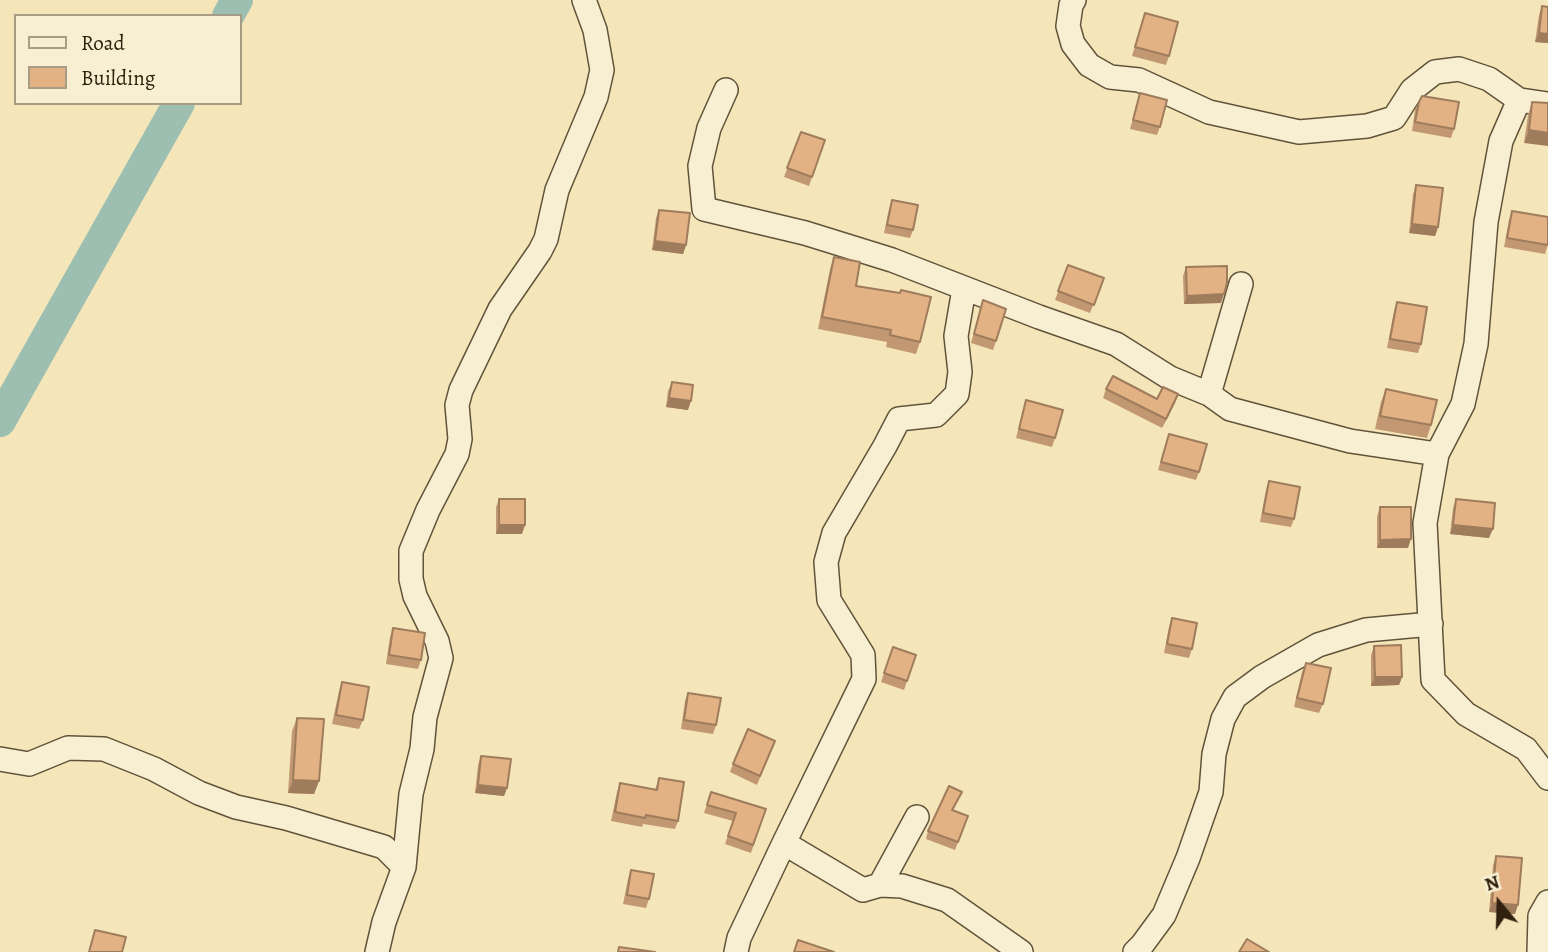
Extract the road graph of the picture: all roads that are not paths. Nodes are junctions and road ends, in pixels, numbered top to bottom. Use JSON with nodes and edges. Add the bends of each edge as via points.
{"nodes":[{"id":1,"x":584,"y":0,"type":"edge"},
{"id":2,"x":1074,"y":0,"type":"edge"},
{"id":3,"x":726,"y":90,"type":"dead end"},
{"id":4,"x":1519,"y":100,"type":"junction"},
{"id":5,"x":1548,"y":104,"type":"edge"},
{"id":6,"x":1241,"y":284,"type":"dead end"},
{"id":7,"x":964,"y":289,"type":"junction"},
{"id":8,"x":1209,"y":394,"type":"junction"},
{"id":9,"x":1437,"y":454,"type":"junction"},
{"id":10,"x":1431,"y":624,"type":"junction"},
{"id":11,"x":0,"y":759,"type":"edge"},
{"id":12,"x":1548,"y":778,"type":"edge"},
{"id":13,"x":917,"y":817,"type":"dead end"},
{"id":14,"x":784,"y":843,"type":"junction"},
{"id":15,"x":404,"y":867,"type":"junction"},
{"id":16,"x":880,"y":885,"type":"junction"},
{"id":17,"x":1548,"y":902,"type":"edge"},
{"id":18,"x":377,"y":952,"type":"edge"},
{"id":19,"x":736,"y":952,"type":"edge"},
{"id":20,"x":1021,"y":952,"type":"edge"},
{"id":21,"x":1135,"y":952,"type":"edge"},
{"id":22,"x":1539,"y":952,"type":"edge"}],
"edges":[{"from":1,"to":15,"type":"street","via":[[602,69],[596,97],[557,190],[546,239],[500,309],[461,390],[457,454],[411,551],[415,596],[441,658],[411,794]]},
{"from":2,"to":4,"type":"street","via":[[1068,26],[1073,44],[1089,65],[1110,77],[1139,80],[1209,112],[1299,132],[1367,126],[1394,118],[1412,90],[1435,72],[1459,69],[1489,79]]},
{"from":3,"to":7,"type":"street","via":[[709,128],[700,166],[704,209],[805,233]]},
{"from":4,"to":5,"type":"street"},
{"from":4,"to":9,"type":"street","via":[[1501,141],[1494,177],[1476,344],[1463,404]]},
{"from":6,"to":8,"type":"street"},
{"from":7,"to":8,"type":"street","via":[[1116,344],[1170,378]]},
{"from":7,"to":14,"type":"street","via":[[956,336],[957,394],[936,415],[898,419],[834,533],[826,562],[829,600],[863,655],[864,679]]},
{"from":8,"to":9,"type":"street","via":[[1230,409],[1350,441]]},
{"from":9,"to":10,"type":"street","via":[[1425,523]]},
{"from":10,"to":12,"type":"street","via":[[1433,680],[1466,714],[1526,749]]},
{"from":10,"to":21,"type":"street","via":[[1366,630],[1318,645],[1235,697],[1223,719],[1210,792],[1188,858],[1164,915]]},
{"from":11,"to":15,"type":"street","via":[[29,764],[68,748],[104,749],[236,807],[384,847]]},
{"from":13,"to":16,"type":"street"},
{"from":14,"to":16,"type":"street","via":[[863,890]]},
{"from":14,"to":19,"type":"street"},
{"from":15,"to":18,"type":"street"},
{"from":16,"to":20,"type":"street","via":[[902,886],[947,900]]},
{"from":17,"to":22,"type":"street","via":[[1540,916]]}]}
